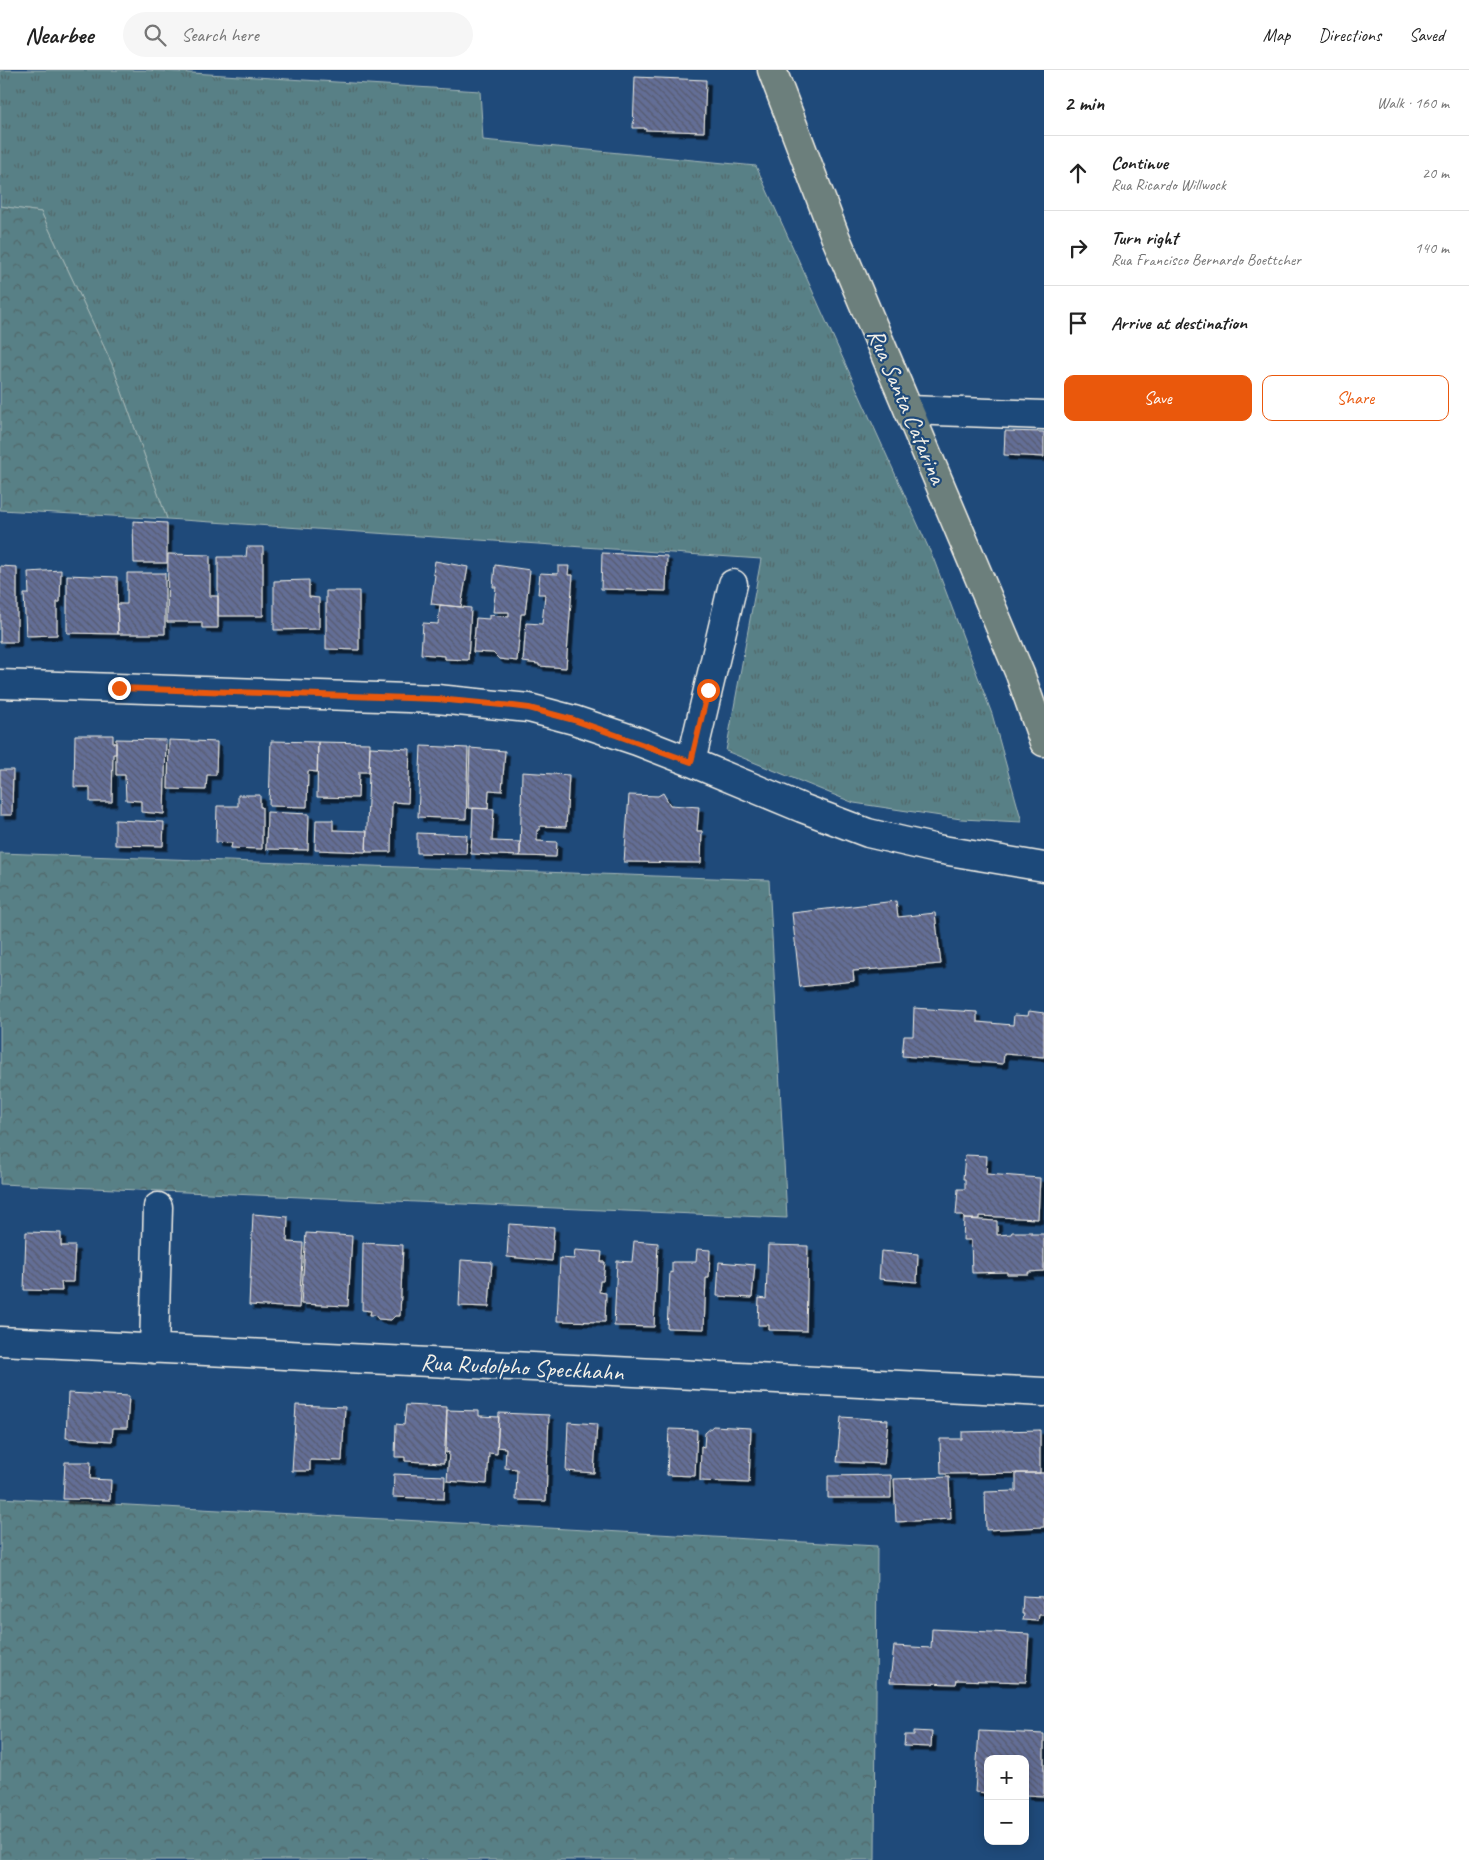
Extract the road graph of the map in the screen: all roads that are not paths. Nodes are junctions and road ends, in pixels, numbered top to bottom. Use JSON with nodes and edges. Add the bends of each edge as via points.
{"nodes":[{"id":1,"x":772,"y":70,"type":"edge"},
{"id":2,"x":909,"y":410,"type":"junction"},
{"id":3,"x":1044,"y":415,"type":"edge"},
{"id":4,"x":733,"y":584,"type":"dead end"},
{"id":5,"x":0,"y":684,"type":"edge"},
{"id":6,"x":1044,"y":742,"type":"edge"},
{"id":7,"x":691,"y":762,"type":"junction"},
{"id":8,"x":1044,"y":867,"type":"edge"},
{"id":9,"x":158,"y":1207,"type":"dead end"},
{"id":10,"x":0,"y":1341,"type":"edge"},
{"id":11,"x":154,"y":1349,"type":"junction"},
{"id":12,"x":1044,"y":1392,"type":"edge"}],
"edges":[{"from":1,"to":2,"type":"main road","name":"Rua Santa Catarina","via":[[835,236]]},
{"from":2,"to":3,"type":"street"},
{"from":2,"to":6,"type":"main road","name":"Rua Santa Catarina","via":[[1020,674]]},
{"from":4,"to":7,"type":"street"},
{"from":5,"to":7,"type":"street","via":[[483,702],[529,708],[574,720]]},
{"from":7,"to":8,"type":"street","via":[[868,834]]},
{"from":9,"to":11,"type":"street"},
{"from":10,"to":11,"type":"street","name":"Rua Rudolpho Speckhahn"},
{"from":11,"to":12,"type":"street","name":"Rua Rudolpho Speckhahn"}]}
